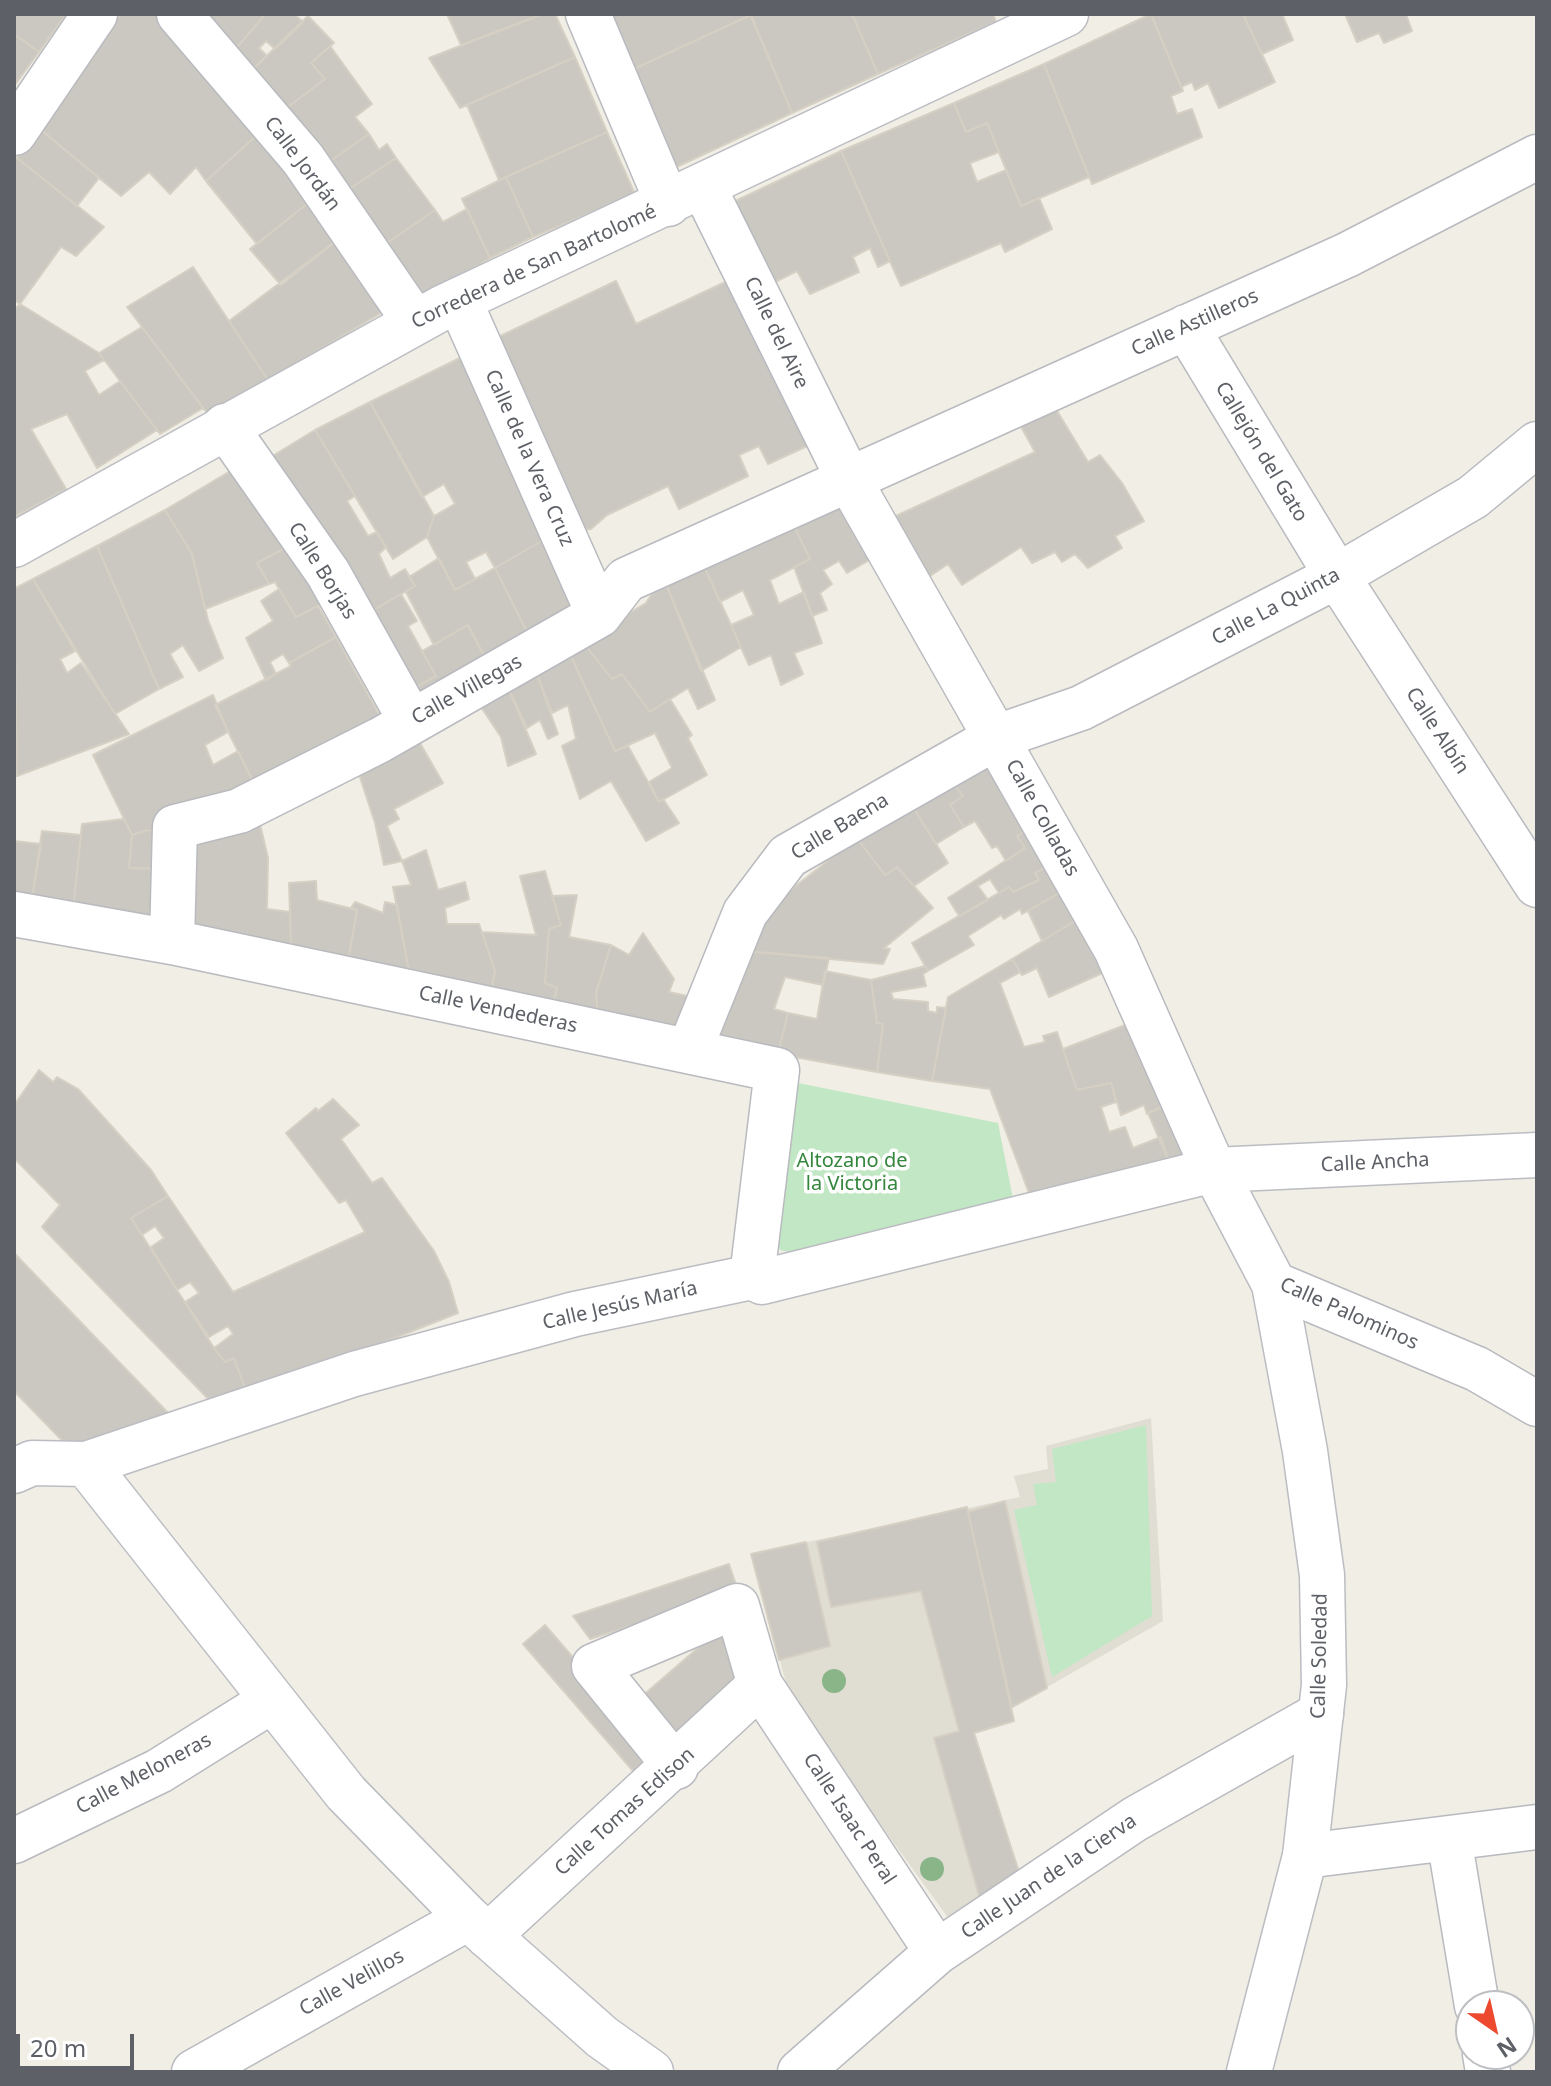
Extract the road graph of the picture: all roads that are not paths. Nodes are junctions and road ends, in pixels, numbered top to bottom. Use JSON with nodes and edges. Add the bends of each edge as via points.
{"nodes":[{"id":1,"x":95,"y":14,"type":"edge"},
{"id":2,"x":179,"y":14,"type":"edge"},
{"id":3,"x":588,"y":14,"type":"edge"},
{"id":4,"x":1066,"y":14,"type":"edge"},
{"id":5,"x":14,"y":133,"type":"edge"},
{"id":6,"x":1537,"y":157,"type":"edge"},
{"id":7,"x":686,"y":196,"type":"junction"},
{"id":8,"x":459,"y":300,"type":"junction"},
{"id":9,"x":415,"y":322,"type":"junction"},
{"id":10,"x":1186,"y":327,"type":"junction"},
{"id":11,"x":225,"y":426,"type":"junction"},
{"id":12,"x":1537,"y":444,"type":"edge"},
{"id":13,"x":848,"y":478,"type":"junction"},
{"id":14,"x":14,"y":545,"type":"edge"},
{"id":15,"x":1337,"y":576,"type":"junction"},
{"id":16,"x":599,"y":615,"type":"junction"},
{"id":17,"x":411,"y":721,"type":"junction"},
{"id":18,"x":997,"y":737,"type":"junction"},
{"id":19,"x":1537,"y":885,"type":"edge"},
{"id":20,"x":14,"y":914,"type":"edge"},
{"id":21,"x":172,"y":942,"type":"junction"},
{"id":22,"x":690,"y":1049,"type":"junction"},
{"id":23,"x":1537,"y":1155,"type":"edge"},
{"id":24,"x":1214,"y":1170,"type":"junction"},
{"id":25,"x":752,"y":1277,"type":"junction"},
{"id":26,"x":1274,"y":1284,"type":"junction"},
{"id":27,"x":1537,"y":1404,"type":"edge"},
{"id":28,"x":20,"y":1458,"type":"edge"},
{"id":29,"x":86,"y":1464,"type":"junction"},
{"id":30,"x":760,"y":1685,"type":"junction"},
{"id":31,"x":271,"y":1701,"type":"junction"},
{"id":32,"x":1321,"y":1714,"type":"junction"},
{"id":33,"x":676,"y":1767,"type":"junction"},
{"id":34,"x":1537,"y":1827,"type":"edge"},
{"id":35,"x":1449,"y":1838,"type":"junction"},
{"id":36,"x":14,"y":1841,"type":"edge"},
{"id":37,"x":1305,"y":1856,"type":"junction"},
{"id":38,"x":478,"y":1927,"type":"junction"},
{"id":39,"x":937,"y":1952,"type":"junction"},
{"id":40,"x":1474,"y":1990,"type":"edge"},
{"id":41,"x":194,"y":2072,"type":"edge"},
{"id":42,"x":651,"y":2072,"type":"edge"},
{"id":43,"x":800,"y":2072,"type":"edge"},
{"id":44,"x":1249,"y":2072,"type":"edge"}],
"edges":[{"from":1,"to":5,"type":"street"},
{"from":2,"to":9,"type":"street","name":"Calle Jordán","via":[[303,159]]},
{"from":3,"to":7,"type":"street","name":"Calle del Aire"},
{"from":4,"to":7,"type":"street","name":"Corredera de San Bartolomé"},
{"from":6,"to":10,"type":"street","name":"Calle Astilleros","via":[[1347,255]]},
{"from":7,"to":8,"type":"street","name":"Corredera de San Bartolomé"},
{"from":7,"to":13,"type":"street","name":"Calle del Aire"},
{"from":8,"to":9,"type":"street","name":"Corredera de San Bartolomé"},
{"from":8,"to":16,"type":"street","name":"Calle de la Vera Cruz"},
{"from":9,"to":11,"type":"street","name":"Corredera de San Bartolomé"},
{"from":10,"to":13,"type":"street","name":"Calle Astilleros"},
{"from":10,"to":15,"type":"street","name":"Callejón del Gato"},
{"from":11,"to":14,"type":"street","name":"Corredera de San Bartolomé"},
{"from":11,"to":17,"type":"street","name":"Calle Borjas","via":[[328,573]]},
{"from":12,"to":15,"type":"street","name":"Calle La Quinta","via":[[1473,497]]},
{"from":13,"to":16,"type":"street","name":"Calle Villegas","via":[[626,580]]},
{"from":13,"to":18,"type":"street","name":"Calle Colladas"},
{"from":15,"to":18,"type":"street","name":"Calle La Quinta","via":[[1081,708]]},
{"from":15,"to":19,"type":"street","name":"Calle Albín"},
{"from":16,"to":17,"type":"street","name":"Calle Villegas"},
{"from":17,"to":21,"type":"street","name":"Calle Villegas","via":[[239,811],[175,827]]},
{"from":18,"to":22,"type":"street","name":"Calle Baena","via":[[788,856],[745,913]]},
{"from":18,"to":24,"type":"street","name":"Calle Colladas","via":[[1116,949]]},
{"from":20,"to":21,"type":"street","name":"Calle Vendederas"},
{"from":21,"to":22,"type":"street","name":"Calle Vendederas"},
{"from":22,"to":25,"type":"street","name":"Calle Vendederas","via":[[777,1070]]},
{"from":23,"to":24,"type":"street","name":"Calle Ancha"},
{"from":24,"to":25,"type":"street","name":"Calle Jesús María","via":[[762,1282]]},
{"from":24,"to":26,"type":"street","name":"Calle Palominos"},
{"from":25,"to":29,"type":"street","name":"Calle Jesús María","via":[[575,1314],[369,1370]]},
{"from":26,"to":27,"type":"street","name":"Calle Palominos","via":[[1477,1369]]},
{"from":26,"to":32,"type":"street","name":"Calle Soledad","via":[[1322,1575]]},
{"from":28,"to":29,"type":"street","name":"Calle Jesús María"},
{"from":29,"to":31,"type":"street"},
{"from":30,"to":33,"type":"street","name":"Calle Tomas Edison"},
{"from":30,"to":33,"type":"street","name":"Calle Isaac Peral","via":[[737,1606],[594,1666]]},
{"from":30,"to":39,"type":"street","name":"Calle Isaac Peral"},
{"from":31,"to":36,"type":"street","name":"Calle Meloneras","via":[[159,1771]]},
{"from":31,"to":38,"type":"street","via":[[346,1793]]},
{"from":32,"to":37,"type":"street","name":"Calle Soledad"},
{"from":32,"to":39,"type":"street","name":"Calle Juan de la Cierva","via":[[1135,1819]]},
{"from":33,"to":38,"type":"street","name":"Calle Tomas Edison"},
{"from":34,"to":35,"type":"street"},
{"from":35,"to":37,"type":"street"},
{"from":35,"to":40,"type":"street"},
{"from":37,"to":44,"type":"street","name":"Calle Soledad"},
{"from":38,"to":41,"type":"street","name":"Calle Velillos"},
{"from":38,"to":42,"type":"street","via":[[602,2037]]},
{"from":39,"to":43,"type":"street","name":"Calle Juan de la Cierva"}]}
